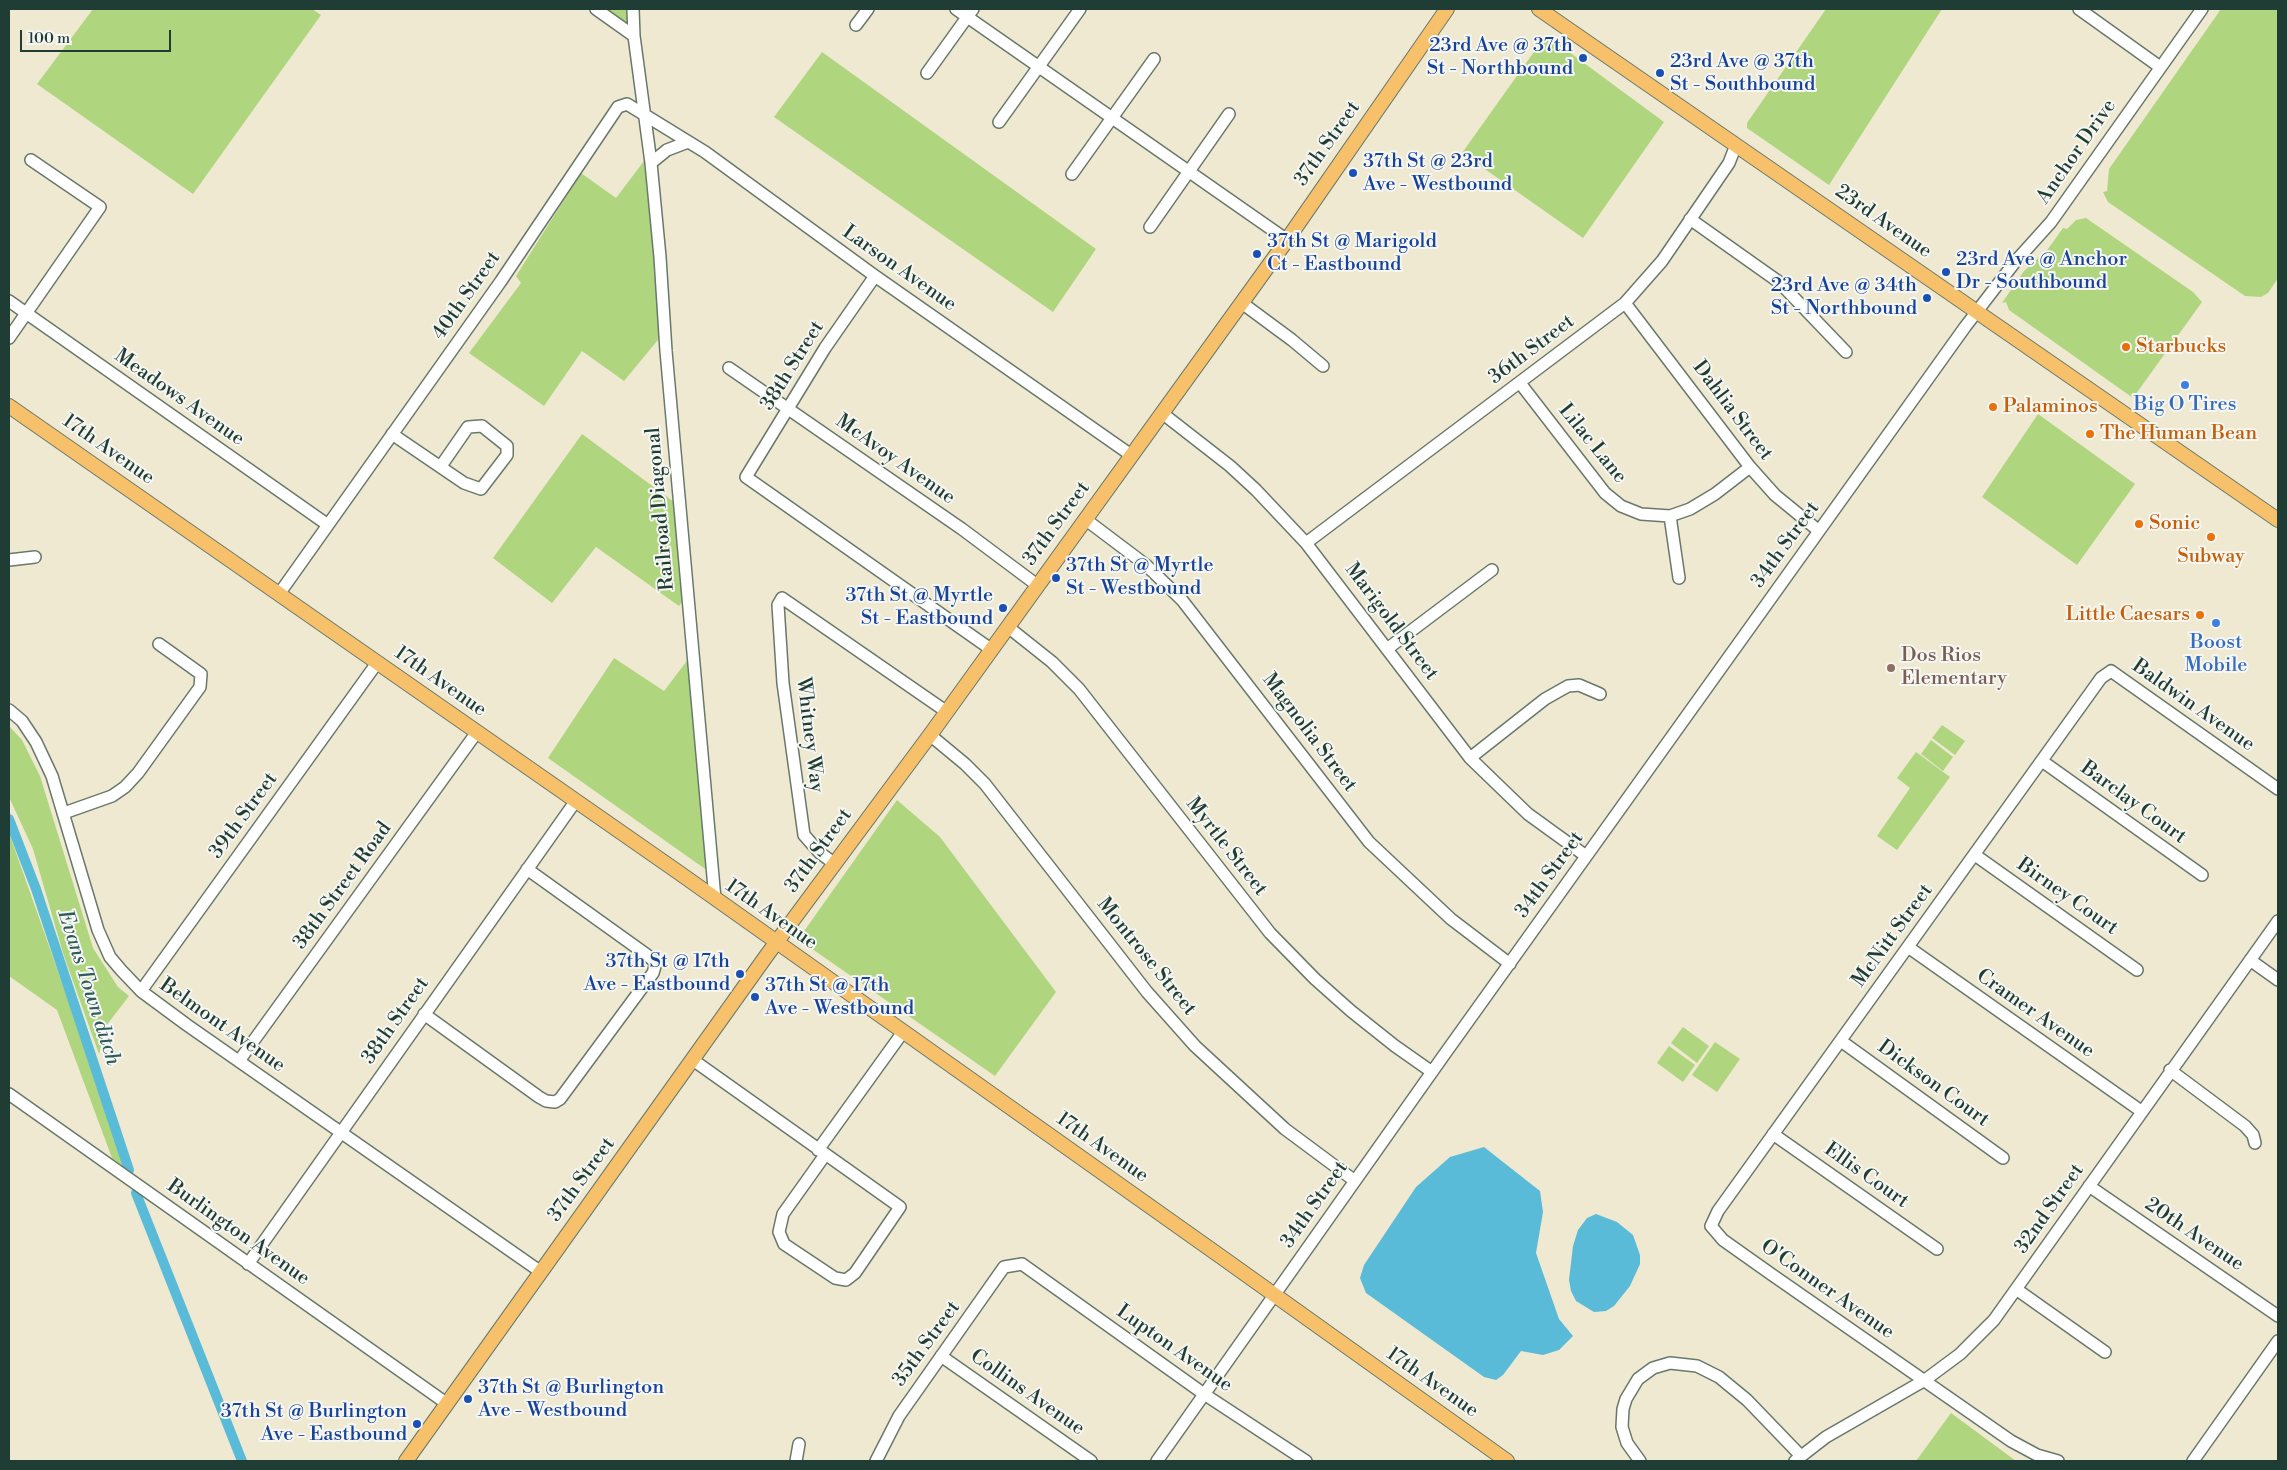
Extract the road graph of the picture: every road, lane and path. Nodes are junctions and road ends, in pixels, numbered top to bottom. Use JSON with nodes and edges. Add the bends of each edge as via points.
{"nodes":[{"id":1,"x":596,"y":9,"type":"edge"},
{"id":2,"x":633,"y":9,"type":"edge"},
{"id":3,"x":868,"y":9,"type":"edge"},
{"id":4,"x":956,"y":9,"type":"edge"},
{"id":5,"x":1080,"y":9,"type":"edge"},
{"id":6,"x":1447,"y":9,"type":"edge"},
{"id":7,"x":1539,"y":9,"type":"edge"},
{"id":8,"x":2079,"y":9,"type":"edge"},
{"id":9,"x":2202,"y":9,"type":"edge"},
{"id":10,"x":970,"y":13,"type":"edge"},
{"id":11,"x":856,"y":25,"type":"dead end"},
{"id":12,"x":634,"y":36,"type":"junction"},
{"id":13,"x":1154,"y":59,"type":"dead end"},
{"id":14,"x":1039,"y":66,"type":"junction"},
{"id":15,"x":2160,"y":67,"type":"junction"},
{"id":16,"x":927,"y":73,"type":"dead end"},
{"id":17,"x":1229,"y":114,"type":"dead end"},
{"id":18,"x":644,"y":116,"type":"junction"},
{"id":19,"x":1112,"y":118,"type":"junction"},
{"id":20,"x":999,"y":122,"type":"dead end"},
{"id":21,"x":688,"y":142,"type":"junction"},
{"id":22,"x":1736,"y":145,"type":"junction"},
{"id":23,"x":31,"y":160,"type":"dead end"},
{"id":24,"x":651,"y":163,"type":"junction"},
{"id":25,"x":1188,"y":171,"type":"junction"},
{"id":26,"x":1072,"y":174,"type":"dead end"},
{"id":27,"x":1690,"y":219,"type":"junction"},
{"id":28,"x":1150,"y":227,"type":"dead end"},
{"id":29,"x":1287,"y":240,"type":"junction"},
{"id":30,"x":875,"y":276,"type":"junction"},
{"id":31,"x":9,"y":301,"type":"edge"},
{"id":32,"x":1242,"y":303,"type":"junction"},
{"id":33,"x":1625,"y":303,"type":"junction"},
{"id":34,"x":1976,"y":312,"type":"junction"},
{"id":35,"x":26,"y":314,"type":"junction"},
{"id":36,"x":9,"y":338,"type":"edge"},
{"id":37,"x":1846,"y":352,"type":"dead end"},
{"id":38,"x":1323,"y":366,"type":"dead end"},
{"id":39,"x":729,"y":368,"type":"dead end"},
{"id":40,"x":1520,"y":383,"type":"junction"},
{"id":41,"x":9,"y":406,"type":"edge"},
{"id":42,"x":788,"y":408,"type":"junction"},
{"id":43,"x":1162,"y":412,"type":"junction"},
{"id":44,"x":392,"y":434,"type":"junction"},
{"id":45,"x":1131,"y":455,"type":"junction"},
{"id":46,"x":441,"y":466,"type":"junction"},
{"id":47,"x":1750,"y":467,"type":"junction"},
{"id":48,"x":1670,"y":516,"type":"junction"},
{"id":49,"x":1085,"y":519,"type":"junction"},
{"id":50,"x":2278,"y":520,"type":"edge"},
{"id":51,"x":328,"y":525,"type":"junction"},
{"id":52,"x":1819,"y":531,"type":"junction"},
{"id":53,"x":1306,"y":543,"type":"junction"},
{"id":54,"x":35,"y":557,"type":"dead end"},
{"id":55,"x":9,"y":560,"type":"edge"},
{"id":56,"x":1492,"y":570,"type":"dead end"},
{"id":57,"x":1678,"y":578,"type":"dead end"},
{"id":58,"x":1038,"y":585,"type":"junction"},
{"id":59,"x":279,"y":594,"type":"junction"},
{"id":60,"x":1008,"y":627,"type":"junction"},
{"id":61,"x":159,"y":644,"type":"dead end"},
{"id":62,"x":1387,"y":649,"type":"junction"},
{"id":63,"x":992,"y":650,"type":"junction"},
{"id":64,"x":377,"y":663,"type":"junction"},
{"id":65,"x":2111,"y":671,"type":"joint"},
{"id":66,"x":1600,"y":694,"type":"dead end"},
{"id":67,"x":9,"y":710,"type":"edge"},
{"id":68,"x":947,"y":712,"type":"junction"},
{"id":69,"x":477,"y":732,"type":"junction"},
{"id":70,"x":930,"y":735,"type":"junction"},
{"id":71,"x":1470,"y":758,"type":"junction"},
{"id":72,"x":2042,"y":761,"type":"junction"},
{"id":73,"x":2278,"y":789,"type":"edge"},
{"id":74,"x":575,"y":802,"type":"junction"},
{"id":75,"x":64,"y":813,"type":"junction"},
{"id":76,"x":1975,"y":855,"type":"junction"},
{"id":77,"x":1586,"y":856,"type":"junction"},
{"id":78,"x":835,"y":864,"type":"junction"},
{"id":79,"x":527,"y":869,"type":"junction"},
{"id":80,"x":2202,"y":875,"type":"dead end"},
{"id":81,"x":715,"y":899,"type":"junction"},
{"id":82,"x":2278,"y":921,"type":"edge"},
{"id":83,"x":776,"y":943,"type":"junction"},
{"id":84,"x":1908,"y":947,"type":"junction"},
{"id":85,"x":2250,"y":960,"type":"junction"},
{"id":86,"x":1510,"y":964,"type":"junction"},
{"id":87,"x":2137,"y":970,"type":"dead end"},
{"id":88,"x":2278,"y":980,"type":"edge"},
{"id":89,"x":141,"y":991,"type":"junction"},
{"id":90,"x":424,"y":1014,"type":"junction"},
{"id":91,"x":903,"y":1032,"type":"junction"},
{"id":92,"x":1841,"y":1040,"type":"junction"},
{"id":93,"x":693,"y":1060,"type":"junction"},
{"id":94,"x":239,"y":1061,"type":"junction"},
{"id":95,"x":2170,"y":1070,"type":"junction"},
{"id":96,"x":1432,"y":1072,"type":"junction"},
{"id":97,"x":9,"y":1094,"type":"edge"},
{"id":98,"x":2141,"y":1111,"type":"junction"},
{"id":99,"x":340,"y":1132,"type":"junction"},
{"id":100,"x":1774,"y":1134,"type":"junction"},
{"id":101,"x":2255,"y":1144,"type":"dead end"},
{"id":102,"x":822,"y":1152,"type":"junction"},
{"id":103,"x":2003,"y":1158,"type":"dead end"},
{"id":104,"x":1355,"y":1181,"type":"junction"},
{"id":105,"x":2089,"y":1186,"type":"junction"},
{"id":106,"x":1711,"y":1226,"type":"joint"},
{"id":107,"x":1937,"y":1249,"type":"dead end"},
{"id":108,"x":248,"y":1264,"type":"junction"},
{"id":109,"x":1022,"y":1264,"type":"joint"},
{"id":110,"x":540,"y":1272,"type":"junction"},
{"id":111,"x":2016,"y":1289,"type":"junction"},
{"id":112,"x":1275,"y":1295,"type":"junction"},
{"id":113,"x":2278,"y":1316,"type":"edge"},
{"id":114,"x":2278,"y":1341,"type":"edge"},
{"id":115,"x":2105,"y":1352,"type":"dead end"},
{"id":116,"x":941,"y":1356,"type":"junction"},
{"id":117,"x":1925,"y":1380,"type":"junction"},
{"id":118,"x":1204,"y":1394,"type":"junction"},
{"id":119,"x":446,"y":1403,"type":"junction"},
{"id":120,"x":799,"y":1444,"type":"dead end"},
{"id":121,"x":1798,"y":1459,"type":"edge"},
{"id":122,"x":406,"y":1461,"type":"edge"},
{"id":123,"x":796,"y":1461,"type":"edge"},
{"id":124,"x":876,"y":1461,"type":"edge"},
{"id":125,"x":1091,"y":1461,"type":"edge"},
{"id":126,"x":1157,"y":1461,"type":"edge"},
{"id":127,"x":1306,"y":1461,"type":"edge"},
{"id":128,"x":1507,"y":1461,"type":"edge"},
{"id":129,"x":1640,"y":1461,"type":"edge"},
{"id":130,"x":2058,"y":1461,"type":"edge"},
{"id":131,"x":2193,"y":1461,"type":"edge"}],
"edges":[{"from":1,"to":12,"type":"street"},
{"from":2,"to":12,"type":"street"},
{"from":3,"to":11,"type":"street"},
{"from":4,"to":10,"type":"street"},
{"from":5,"to":14,"type":"street"},
{"from":6,"to":29,"type":"main road","name":"37th Street"},
{"from":7,"to":22,"type":"main road","name":"23rd Avenue"},
{"from":8,"to":15,"type":"street"},
{"from":9,"to":15,"type":"street","name":"Anchor Drive"},
{"from":10,"to":14,"type":"street"},
{"from":10,"to":16,"type":"street"},
{"from":12,"to":18,"type":"street"},
{"from":13,"to":19,"type":"street"},
{"from":14,"to":19,"type":"street"},
{"from":14,"to":20,"type":"street"},
{"from":15,"to":34,"type":"street","name":"Anchor Drive","via":[[2051,222]]},
{"from":17,"to":25,"type":"street"},
{"from":18,"to":21,"type":"street","name":"Larson Avenue"},
{"from":18,"to":24,"type":"street","name":"Railroad Diagonal"},
{"from":18,"to":44,"type":"street","name":"40th Street","via":[[627,104],[618,107],[501,281]]},
{"from":19,"to":25,"type":"street"},
{"from":19,"to":26,"type":"street"},
{"from":21,"to":24,"type":"street","via":[[667,150]]},
{"from":21,"to":30,"type":"street","name":"Larson Avenue"},
{"from":22,"to":27,"type":"street","name":"36th Street","via":[[1729,162]]},
{"from":22,"to":34,"type":"main road","name":"23rd Avenue"},
{"from":23,"to":35,"type":"street","via":[[100,207]]},
{"from":24,"to":81,"type":"street","name":"Railroad Diagonal"},
{"from":25,"to":28,"type":"street"},
{"from":25,"to":29,"type":"street"},
{"from":27,"to":33,"type":"street","name":"36th Street","via":[[1646,280]]},
{"from":27,"to":37,"type":"street","via":[[1779,282]]},
{"from":29,"to":32,"type":"main road","name":"37th Street"},
{"from":30,"to":42,"type":"street","name":"38th Street"},
{"from":30,"to":45,"type":"street","name":"Larson Avenue"},
{"from":31,"to":35,"type":"street","name":"Meadows Avenue"},
{"from":32,"to":38,"type":"street"},
{"from":32,"to":43,"type":"main road","name":"37th Street"},
{"from":33,"to":40,"type":"street","name":"36th Street"},
{"from":33,"to":47,"type":"street","name":"Dahlia Street"},
{"from":34,"to":50,"type":"main road","name":"23rd Avenue"},
{"from":34,"to":52,"type":"street","name":"34th Street"},
{"from":35,"to":36,"type":"street"},
{"from":35,"to":51,"type":"street","name":"Meadows Avenue"},
{"from":39,"to":42,"type":"street","name":"McAvoy Avenue"},
{"from":40,"to":48,"type":"street","name":"Lilac Lane","via":[[1605,493],[1621,506],[1641,514]]},
{"from":40,"to":53,"type":"street","name":"36th Street"},
{"from":41,"to":59,"type":"main road","name":"17th Avenue"},
{"from":42,"to":58,"type":"street","name":"McAvoy Avenue"},
{"from":42,"to":63,"type":"street","name":"38th Street","via":[[746,477]]},
{"from":43,"to":45,"type":"main road","name":"37th Street"},
{"from":43,"to":53,"type":"street","name":"Marigold Street","via":[[1230,466]]},
{"from":44,"to":46,"type":"street"},
{"from":44,"to":51,"type":"street","name":"40th Street"},
{"from":45,"to":49,"type":"main road","name":"37th Street"},
{"from":46,"to":46,"type":"street","via":[[468,427],[482,426],[507,446],[507,455],[481,488],[464,483]]},
{"from":47,"to":48,"type":"street","name":"Lilac Lane","via":[[1700,504]]},
{"from":47,"to":52,"type":"street","name":"Dahlia Street","via":[[1774,495]]},
{"from":48,"to":57,"type":"street"},
{"from":49,"to":58,"type":"main road","name":"37th Street"},
{"from":49,"to":86,"type":"street","name":"Magnolia Street","via":[[1146,565],[1182,600],[1369,842],[1451,919]]},
{"from":51,"to":59,"type":"street","name":"40th Street"},
{"from":52,"to":77,"type":"street","name":"34th Street"},
{"from":53,"to":62,"type":"street","name":"Marigold Street"},
{"from":54,"to":55,"type":"street"},
{"from":56,"to":62,"type":"street"},
{"from":58,"to":60,"type":"main road","name":"37th Street"},
{"from":59,"to":64,"type":"main road","name":"17th Avenue"},
{"from":60,"to":63,"type":"main road","name":"37th Street"},
{"from":60,"to":96,"type":"street","name":"Myrtle Street","via":[[1052,662],[1079,689],[1270,933],[1351,1011]]},
{"from":61,"to":75,"type":"street","via":[[201,674],[200,687],[125,787],[112,796]]},
{"from":62,"to":71,"type":"street","name":"Marigold Street"},
{"from":63,"to":68,"type":"main road","name":"37th Street"},
{"from":64,"to":69,"type":"main road","name":"17th Avenue"},
{"from":64,"to":89,"type":"street","name":"39th Street"},
{"from":65,"to":72,"type":"street","name":"McNitt Street","via":[[2101,678]]},
{"from":65,"to":73,"type":"street","name":"Baldwin Avenue"},
{"from":66,"to":71,"type":"street","via":[[1579,685],[1568,686],[1545,699]]},
{"from":67,"to":75,"type":"street","name":"Belmont Avenue","via":[[36,742]]},
{"from":68,"to":70,"type":"main road","name":"37th Street"},
{"from":68,"to":78,"type":"street","name":"Whitney Way","via":[[782,598],[778,605],[783,683],[804,835]]},
{"from":69,"to":74,"type":"main road","name":"17th Avenue"},
{"from":69,"to":94,"type":"street","name":"38th Street Road"},
{"from":70,"to":78,"type":"main road","name":"37th Street"},
{"from":70,"to":104,"type":"street","name":"Montrose Street","via":[[985,784],[1147,992],[1190,1040],[1285,1129]]},
{"from":71,"to":77,"type":"street","name":"Marigold Street","via":[[1528,814]]},
{"from":72,"to":76,"type":"street","name":"McNitt Street"},
{"from":72,"to":80,"type":"street","name":"Barclay Court"},
{"from":74,"to":79,"type":"street","name":"38th Street"},
{"from":74,"to":81,"type":"main road","name":"17th Avenue"},
{"from":75,"to":89,"type":"street","name":"Belmont Avenue","via":[[98,930],[110,957]]},
{"from":76,"to":84,"type":"street","name":"McNitt Street"},
{"from":76,"to":87,"type":"street","name":"Birney Court"},
{"from":77,"to":86,"type":"street","name":"34th Street"},
{"from":78,"to":83,"type":"main road","name":"37th Street"},
{"from":79,"to":90,"type":"street","name":"38th Street"},
{"from":79,"to":90,"type":"street","via":[[648,955],[656,963],[653,973],[555,1102],[539,1097]]},
{"from":81,"to":83,"type":"main road","name":"17th Avenue"},
{"from":82,"to":85,"type":"street","name":"32nd Street"},
{"from":83,"to":91,"type":"main road","name":"17th Avenue"},
{"from":83,"to":93,"type":"main road","name":"37th Street"},
{"from":84,"to":92,"type":"street","name":"McNitt Street"},
{"from":84,"to":98,"type":"street","name":"Cramer Avenue"},
{"from":85,"to":88,"type":"street"},
{"from":85,"to":95,"type":"street","name":"32nd Street"},
{"from":86,"to":96,"type":"street","name":"34th Street"},
{"from":89,"to":94,"type":"street","name":"Belmont Avenue"},
{"from":90,"to":99,"type":"street","name":"38th Street"},
{"from":91,"to":102,"type":"street"},
{"from":91,"to":112,"type":"main road","name":"17th Avenue"},
{"from":92,"to":100,"type":"street","name":"McNitt Street"},
{"from":92,"to":103,"type":"street","name":"Dickson Court"},
{"from":93,"to":102,"type":"street"},
{"from":93,"to":110,"type":"main road","name":"37th Street"},
{"from":94,"to":99,"type":"street","name":"Belmont Avenue"},
{"from":95,"to":98,"type":"street","name":"32nd Street"},
{"from":95,"to":101,"type":"street","via":[[2245,1126],[2253,1135]]},
{"from":96,"to":104,"type":"street","name":"34th Street"},
{"from":97,"to":108,"type":"street","name":"Burlington Avenue"},
{"from":98,"to":105,"type":"street","name":"32nd Street"},
{"from":99,"to":108,"type":"street","name":"38th Street"},
{"from":99,"to":110,"type":"street","name":"Belmont Avenue"},
{"from":100,"to":106,"type":"street","name":"McNitt Street","via":[[1718,1211]]},
{"from":100,"to":107,"type":"street","name":"Ellis Court"},
{"from":102,"to":102,"type":"street","via":[[900,1207],[855,1273],[846,1280],[835,1278],[784,1244],[780,1232],[783,1214]]},
{"from":104,"to":112,"type":"street","name":"34th Street"},
{"from":105,"to":111,"type":"street","name":"32nd Street"},
{"from":105,"to":113,"type":"street","name":"20th Avenue"},
{"from":106,"to":117,"type":"street","name":"O'Conner Avenue","via":[[1763,1269]]},
{"from":108,"to":119,"type":"street","name":"Burlington Avenue"},
{"from":109,"to":116,"type":"street","name":"35th Street","via":[[1004,1267]]},
{"from":109,"to":118,"type":"street","name":"Lupton Avenue"},
{"from":110,"to":119,"type":"main road","name":"37th Street"},
{"from":111,"to":115,"type":"street"},
{"from":111,"to":117,"type":"street","name":"32nd Street","via":[[1978,1337]]},
{"from":112,"to":118,"type":"street","name":"34th Street"},
{"from":112,"to":128,"type":"main road","name":"17th Avenue"},
{"from":114,"to":131,"type":"street"},
{"from":116,"to":124,"type":"street","name":"35th Street","via":[[890,1430]]},
{"from":116,"to":125,"type":"street","name":"Collins Avenue"},
{"from":117,"to":121,"type":"street","name":"32nd Street","via":[[1826,1437]]},
{"from":117,"to":130,"type":"street","name":"O'Conner Avenue","via":[[2022,1448]]},
{"from":118,"to":126,"type":"street","name":"34th Street"},
{"from":118,"to":127,"type":"street","name":"Lupton Avenue"},
{"from":119,"to":122,"type":"main road","name":"37th Street"},
{"from":120,"to":123,"type":"street"},
{"from":121,"to":129,"type":"street","via":[[1747,1400],[1719,1377],[1697,1366],[1670,1363],[1653,1368],[1638,1379],[1624,1404],[1622,1427],[1632,1452]]}]}
